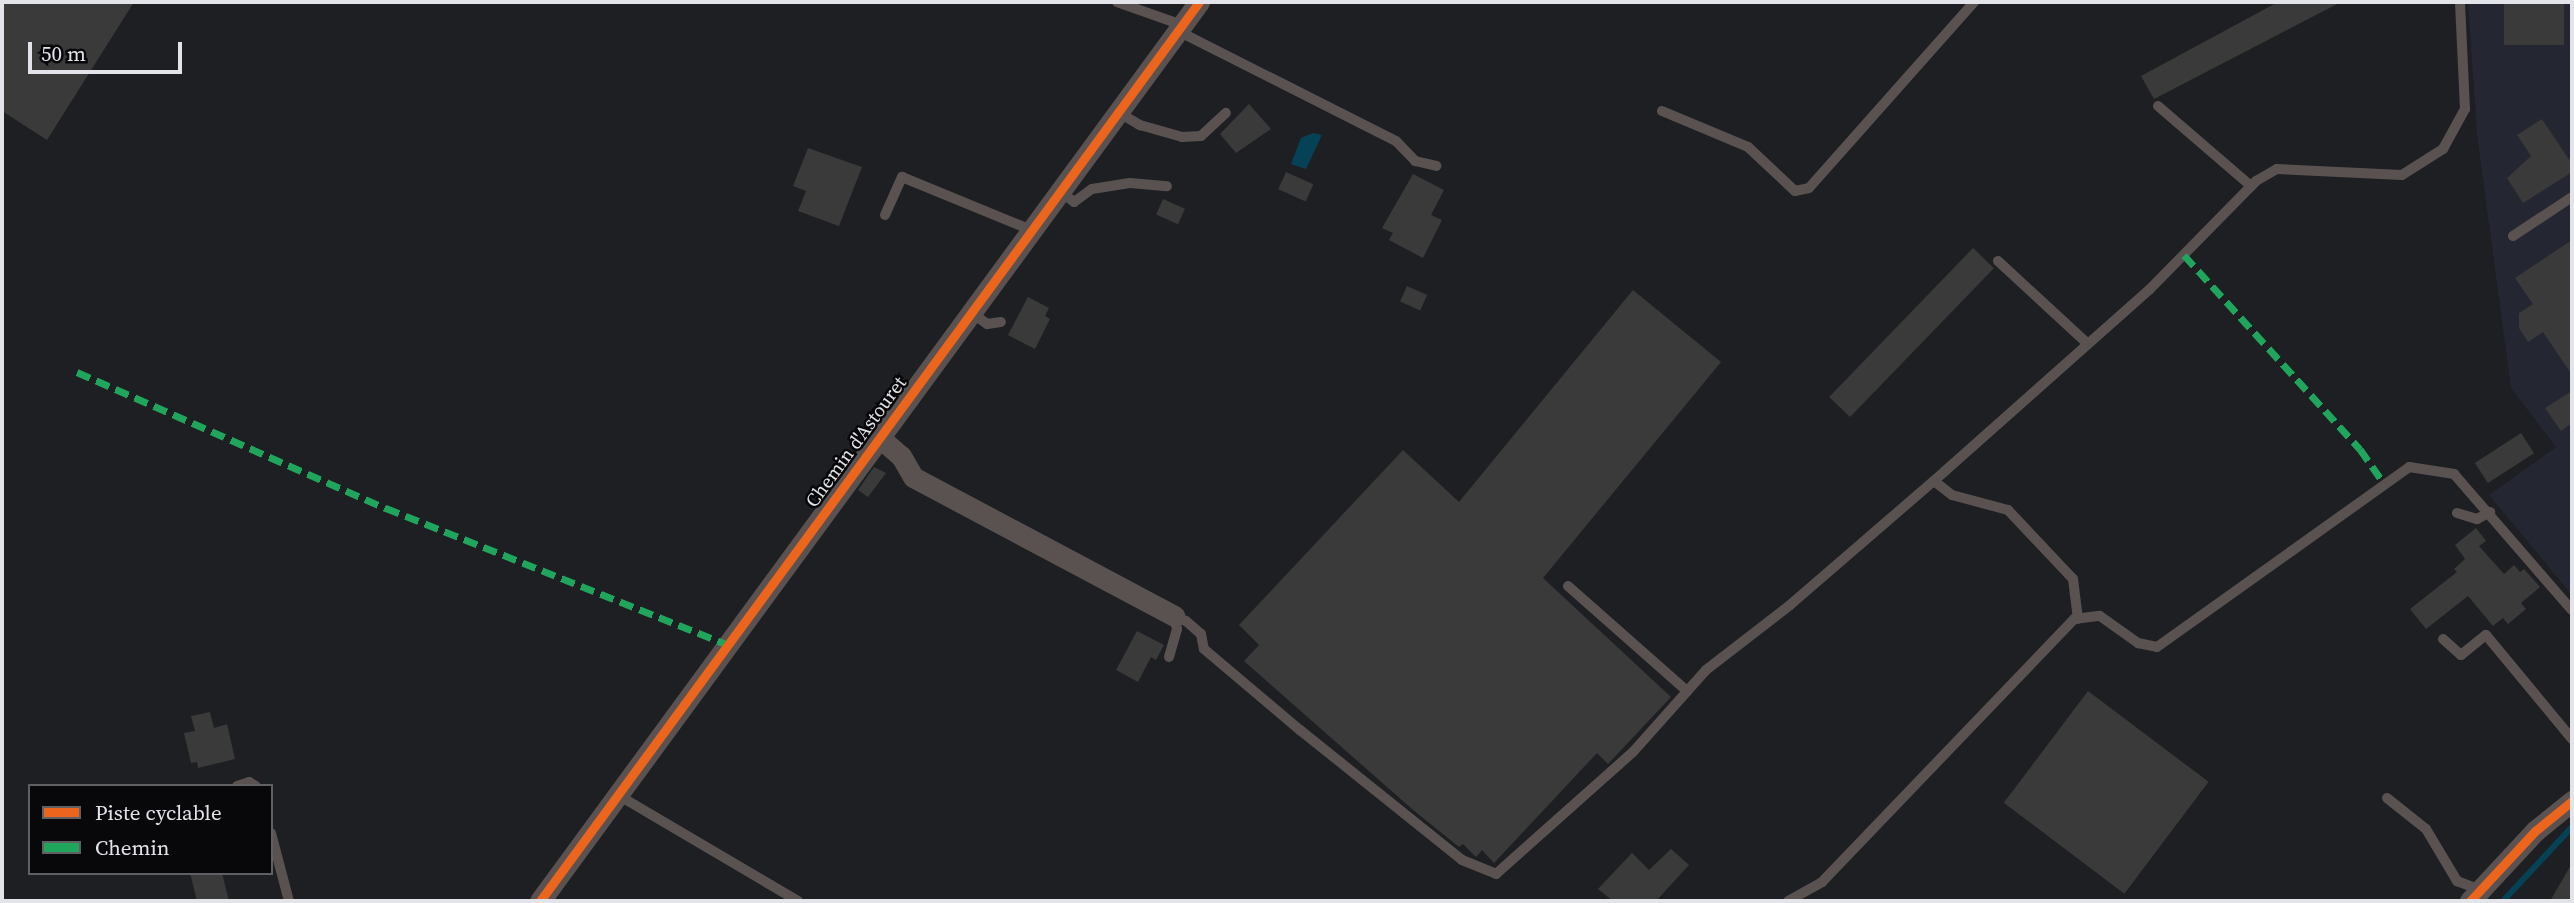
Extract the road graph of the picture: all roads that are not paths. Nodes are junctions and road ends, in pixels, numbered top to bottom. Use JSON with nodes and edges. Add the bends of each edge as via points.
{"nodes":[{"id":1,"x":1117,"y":2,"type":"edge"},
{"id":2,"x":1199,"y":2,"type":"edge"},
{"id":3,"x":1974,"y":2,"type":"edge"},
{"id":4,"x":2460,"y":2,"type":"edge"},
{"id":5,"x":1180,"y":27,"type":"junction"},
{"id":6,"x":2158,"y":106,"type":"dead end"},
{"id":7,"x":1662,"y":111,"type":"dead end"},
{"id":8,"x":1118,"y":112,"type":"junction"},
{"id":9,"x":1226,"y":113,"type":"dead end"},
{"id":10,"x":1436,"y":166,"type":"dead end"},
{"id":11,"x":1167,"y":186,"type":"dead end"},
{"id":12,"x":2251,"y":186,"type":"junction"},
{"id":13,"x":1060,"y":191,"type":"junction"},
{"id":14,"x":2572,"y":197,"type":"edge"},
{"id":15,"x":885,"y":215,"type":"dead end"},
{"id":16,"x":1031,"y":230,"type":"junction"},
{"id":17,"x":2513,"y":236,"type":"dead end"},
{"id":18,"x":1998,"y":261,"type":"dead end"},
{"id":19,"x":972,"y":313,"type":"junction"},
{"id":20,"x":1001,"y":322,"type":"dead end"},
{"id":21,"x":2088,"y":344,"type":"junction"},
{"id":22,"x":880,"y":438,"type":"junction"},
{"id":23,"x":1934,"y":481,"type":"junction"},
{"id":24,"x":2490,"y":512,"type":"junction"},
{"id":25,"x":2457,"y":513,"type":"dead end"},
{"id":26,"x":1569,"y":586,"type":"dead end"},
{"id":27,"x":2572,"y":610,"type":"edge"},
{"id":28,"x":1174,"y":616,"type":"junction"},
{"id":29,"x":2078,"y":619,"type":"junction"},
{"id":30,"x":2443,"y":639,"type":"dead end"},
{"id":31,"x":1168,"y":657,"type":"dead end"},
{"id":32,"x":1687,"y":691,"type":"junction"},
{"id":33,"x":2572,"y":739,"type":"edge"},
{"id":34,"x":618,"y":795,"type":"junction"},
{"id":35,"x":2387,"y":798,"type":"dead end"},
{"id":36,"x":2572,"y":801,"type":"edge"},
{"id":37,"x":273,"y":841,"type":"edge"},
{"id":38,"x":2475,"y":896,"type":"edge"},
{"id":39,"x":289,"y":901,"type":"edge"},
{"id":40,"x":540,"y":901,"type":"edge"},
{"id":41,"x":798,"y":901,"type":"edge"},
{"id":42,"x":1788,"y":901,"type":"edge"}],
"edges":[{"from":1,"to":5,"type":"lane"},
{"from":2,"to":5,"type":"street","name":"Chemin d'Astouret"},
{"from":3,"to":7,"type":"lane","via":[[1809,188],[1795,191],[1748,147]]},
{"from":4,"to":12,"type":"lane","via":[[2465,108],[2444,149],[2402,175],[2277,169]]},
{"from":5,"to":8,"type":"street","name":"Chemin d'Astouret"},
{"from":5,"to":10,"type":"lane","via":[[1395,141],[1415,161]]},
{"from":6,"to":12,"type":"lane"},
{"from":8,"to":9,"type":"lane","via":[[1140,125],[1182,137],[1201,136]]},
{"from":8,"to":13,"type":"street","name":"Chemin d'Astouret"},
{"from":11,"to":13,"type":"lane","via":[[1130,183],[1105,187],[1074,202]]},
{"from":12,"to":21,"type":"lane","via":[[2149,290]]},
{"from":13,"to":16,"type":"street","name":"Chemin d'Astouret"},
{"from":14,"to":17,"type":"lane"},
{"from":15,"to":16,"type":"lane","via":[[902,177]]},
{"from":16,"to":19,"type":"street","name":"Chemin d'Astouret"},
{"from":18,"to":21,"type":"lane"},
{"from":19,"to":20,"type":"lane","via":[[987,324]]},
{"from":19,"to":22,"type":"street","name":"Chemin d'Astouret"},
{"from":21,"to":23,"type":"lane"},
{"from":22,"to":28,"type":"street","via":[[901,456],[913,477]]},
{"from":22,"to":34,"type":"street","name":"Chemin d'Astouret"},
{"from":23,"to":29,"type":"lane","via":[[1952,495],[2008,510],[2073,579]]},
{"from":23,"to":32,"type":"lane","via":[[1790,605],[1706,670]]},
{"from":24,"to":25,"type":"lane","via":[[2477,519]]},
{"from":24,"to":27,"type":"lane"},
{"from":24,"to":29,"type":"lane","via":[[2454,474],[2409,467],[2157,647],[2138,643],[2100,616]]},
{"from":26,"to":32,"type":"lane"},
{"from":28,"to":31,"type":"lane","via":[[1177,629]]},
{"from":28,"to":32,"type":"lane","via":[[1200,634],[1204,649],[1462,860],[1496,874],[1633,752]]},
{"from":29,"to":42,"type":"lane","via":[[1822,882]]},
{"from":30,"to":33,"type":"lane","via":[[2461,655],[2486,635]]},
{"from":34,"to":40,"type":"street","name":"Chemin d'Astouret"},
{"from":34,"to":41,"type":"lane"},
{"from":35,"to":38,"type":"lane","via":[[2426,829],[2457,881]]},
{"from":36,"to":38,"type":"street","via":[[2535,831]]},
{"from":37,"to":39,"type":"lane"}]}
